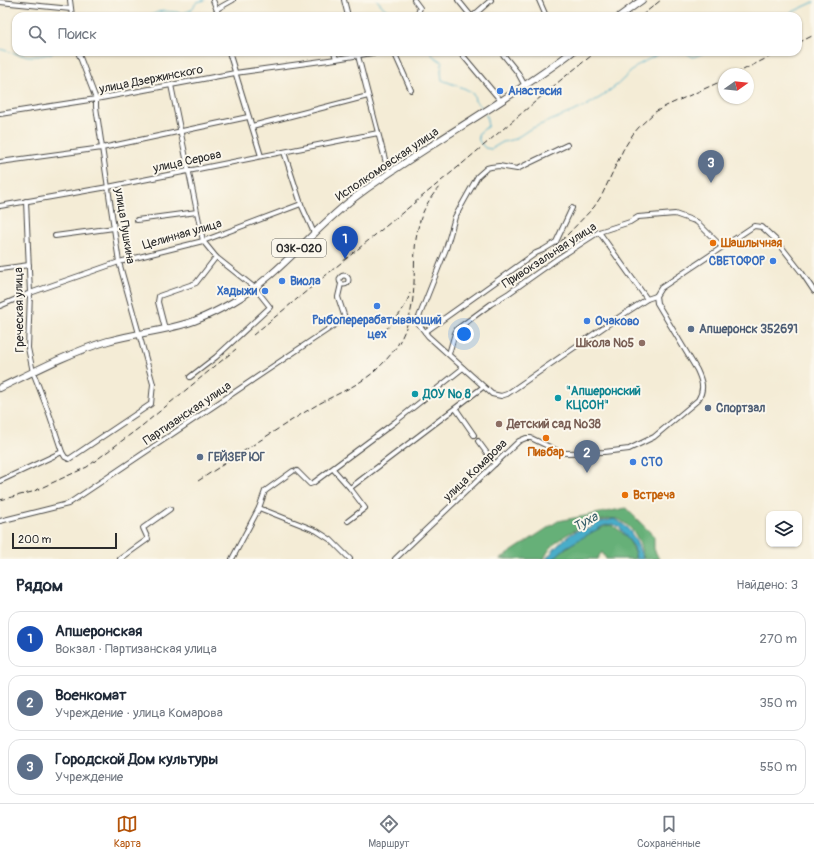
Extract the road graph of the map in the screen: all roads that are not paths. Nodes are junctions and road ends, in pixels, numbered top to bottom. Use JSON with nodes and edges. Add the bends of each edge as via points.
{"nodes":[{"id":1,"x":70,"y":0,"type":"edge"},
{"id":2,"x":233,"y":0,"type":"edge"},
{"id":3,"x":344,"y":0,"type":"edge"},
{"id":4,"x":414,"y":0,"type":"edge"},
{"id":5,"x":458,"y":0,"type":"edge"},
{"id":6,"x":491,"y":0,"type":"edge"},
{"id":7,"x":546,"y":0,"type":"edge"},
{"id":8,"x":642,"y":0,"type":"edge"},
{"id":9,"x":213,"y":1,"type":"edge"},
{"id":10,"x":0,"y":2,"type":"edge"},
{"id":11,"x":540,"y":2,"type":"edge"},
{"id":12,"x":71,"y":9,"type":"junction"},
{"id":13,"x":217,"y":9,"type":"junction"},
{"id":14,"x":71,"y":12,"type":"edge"},
{"id":15,"x":218,"y":12,"type":"edge"},
{"id":16,"x":347,"y":12,"type":"edge"},
{"id":17,"x":418,"y":12,"type":"edge"},
{"id":18,"x":468,"y":12,"type":"edge"},
{"id":19,"x":477,"y":12,"type":"edge"},
{"id":20,"x":544,"y":12,"type":"edge"},
{"id":21,"x":626,"y":12,"type":"edge"},
{"id":22,"x":80,"y":56,"type":"edge"},
{"id":23,"x":230,"y":56,"type":"edge"},
{"id":24,"x":335,"y":56,"type":"edge"},
{"id":25,"x":349,"y":56,"type":"edge"},
{"id":26,"x":358,"y":56,"type":"edge"},
{"id":27,"x":396,"y":56,"type":"edge"},
{"id":28,"x":463,"y":56,"type":"edge"},
{"id":29,"x":504,"y":56,"type":"edge"},
{"id":30,"x":563,"y":56,"type":"edge"},
{"id":31,"x":336,"y":59,"type":"junction"},
{"id":32,"x":235,"y":73,"type":"junction"},
{"id":33,"x":171,"y":85,"type":"junction"},
{"id":34,"x":525,"y":86,"type":"junction"},
{"id":35,"x":410,"y":90,"type":"dead end"},
{"id":36,"x":368,"y":96,"type":"junction"},
{"id":37,"x":96,"y":100,"type":"junction"},
{"id":38,"x":501,"y":101,"type":"junction"},
{"id":39,"x":0,"y":114,"type":"edge"},
{"id":40,"x":248,"y":118,"type":"junction"},
{"id":41,"x":252,"y":126,"type":"junction"},
{"id":42,"x":180,"y":133,"type":"junction"},
{"id":43,"x":378,"y":133,"type":"junction"},
{"id":44,"x":567,"y":145,"type":"dead end"},
{"id":45,"x":102,"y":148,"type":"junction"},
{"id":46,"x":284,"y":152,"type":"junction"},
{"id":47,"x":260,"y":156,"type":"junction"},
{"id":48,"x":0,"y":162,"type":"edge"},
{"id":49,"x":188,"y":170,"type":"junction"},
{"id":50,"x":390,"y":173,"type":"junction"},
{"id":51,"x":108,"y":187,"type":"junction"},
{"id":52,"x":26,"y":201,"type":"junction"},
{"id":53,"x":301,"y":204,"type":"junction"},
{"id":54,"x":0,"y":206,"type":"edge"},
{"id":55,"x":572,"y":208,"type":"dead end"},
{"id":56,"x":197,"y":212,"type":"junction"},
{"id":57,"x":137,"y":220,"type":"dead end"},
{"id":58,"x":114,"y":228,"type":"junction"},
{"id":59,"x":599,"y":232,"type":"junction"},
{"id":60,"x":314,"y":233,"type":"junction"},
{"id":61,"x":55,"y":236,"type":"dead end"},
{"id":62,"x":203,"y":240,"type":"junction"},
{"id":63,"x":722,"y":247,"type":"junction"},
{"id":64,"x":216,"y":257,"type":"junction"},
{"id":65,"x":119,"y":262,"type":"junction"},
{"id":66,"x":29,"y":265,"type":"junction"},
{"id":67,"x":0,"y":269,"type":"edge"},
{"id":68,"x":342,"y":284,"type":"dead end"},
{"id":69,"x":255,"y":288,"type":"junction"},
{"id":70,"x":814,"y":291,"type":"edge"},
{"id":71,"x":30,"y":293,"type":"junction"},
{"id":72,"x":656,"y":296,"type":"junction"},
{"id":73,"x":647,"y":299,"type":"junction"},
{"id":74,"x":0,"y":306,"type":"edge"},
{"id":75,"x":165,"y":329,"type":"junction"},
{"id":76,"x":425,"y":332,"type":"junction"},
{"id":77,"x":139,"y":334,"type":"junction"},
{"id":78,"x":449,"y":354,"type":"junction"},
{"id":79,"x":463,"y":368,"type":"junction"},
{"id":80,"x":33,"y":372,"type":"junction"},
{"id":81,"x":190,"y":377,"type":"dead end"},
{"id":82,"x":483,"y":387,"type":"junction"},
{"id":83,"x":0,"y":388,"type":"edge"},
{"id":84,"x":456,"y":409,"type":"junction"},
{"id":85,"x":474,"y":435,"type":"dead end"},
{"id":86,"x":478,"y":441,"type":"dead end"},
{"id":87,"x":62,"y":452,"type":"junction"},
{"id":88,"x":69,"y":458,"type":"joint"},
{"id":89,"x":495,"y":464,"type":"junction"},
{"id":90,"x":333,"y":468,"type":"junction"},
{"id":91,"x":0,"y":481,"type":"edge"},
{"id":92,"x":350,"y":488,"type":"junction"},
{"id":93,"x":259,"y":508,"type":"junction"},
{"id":94,"x":170,"y":509,"type":"dead end"},
{"id":95,"x":0,"y":521,"type":"edge"},
{"id":96,"x":348,"y":521,"type":"dead end"},
{"id":97,"x":120,"y":559,"type":"edge"},
{"id":98,"x":232,"y":559,"type":"edge"},
{"id":99,"x":350,"y":559,"type":"edge"},
{"id":100,"x":395,"y":559,"type":"edge"}],
"edges":[{"from":1,"to":12,"type":"street"},
{"from":2,"to":13,"type":"street"},
{"from":3,"to":16,"type":"street"},
{"from":4,"to":17,"type":"street","via":[[420,8]]},
{"from":5,"to":18,"type":"street"},
{"from":6,"to":19,"type":"street"},
{"from":7,"to":11,"type":"street"},
{"from":8,"to":21,"type":"main road"},
{"from":9,"to":13,"type":"street"},
{"from":10,"to":12,"type":"street"},
{"from":11,"to":20,"type":"street"},
{"from":12,"to":14,"type":"street"},
{"from":13,"to":15,"type":"street"},
{"from":22,"to":37,"type":"street","name":"улица Пушкина"},
{"from":23,"to":32,"type":"street"},
{"from":24,"to":31,"type":"street"},
{"from":25,"to":31,"type":"street","name":"улица Дзержинского"},
{"from":26,"to":36,"type":"street"},
{"from":27,"to":35,"type":"street"},
{"from":28,"to":38,"type":"street"},
{"from":29,"to":34,"type":"street"},
{"from":30,"to":34,"type":"main road","name":"Исполкомовская улица","number":"03К-020"},
{"from":31,"to":32,"type":"street","name":"улица Дзержинского"},
{"from":32,"to":33,"type":"street","name":"улица Дзержинского"},
{"from":32,"to":40,"type":"street"},
{"from":33,"to":37,"type":"street","name":"улица Дзержинского"},
{"from":33,"to":42,"type":"street"},
{"from":34,"to":38,"type":"main road","name":"Исполкомовская улица","number":"03К-020"},
{"from":36,"to":41,"type":"street"},
{"from":36,"to":43,"type":"street"},
{"from":37,"to":39,"type":"street","name":"улица Дзержинского"},
{"from":37,"to":45,"type":"street","name":"улица Пушкина"},
{"from":38,"to":50,"type":"main road","name":"Исполкомовская улица","number":"03К-020"},
{"from":40,"to":41,"type":"street"},
{"from":40,"to":42,"type":"street"},
{"from":41,"to":47,"type":"street"},
{"from":42,"to":45,"type":"street"},
{"from":42,"to":49,"type":"street"},
{"from":43,"to":46,"type":"street","name":"улица Серова"},
{"from":43,"to":50,"type":"street"},
{"from":44,"to":76,"type":"street","via":[[517,169],[491,167],[478,176],[454,217],[446,249],[417,322]]},
{"from":45,"to":48,"type":"street"},
{"from":45,"to":51,"type":"street","name":"улица Пушкина"},
{"from":46,"to":47,"type":"street","name":"улица Серова"},
{"from":46,"to":53,"type":"street"},
{"from":47,"to":49,"type":"street","name":"улица Серова"},
{"from":49,"to":51,"type":"street","name":"улица Серова"},
{"from":49,"to":56,"type":"street"},
{"from":50,"to":60,"type":"main road","name":"Исполкомовская улица","number":"03К-020","via":[[339,210]]},
{"from":51,"to":52,"type":"street","name":"улица Серова"},
{"from":51,"to":58,"type":"street","name":"улица Пушкина"},
{"from":52,"to":54,"type":"street","name":"улица Серова"},
{"from":52,"to":66,"type":"street","name":"Греческая улица"},
{"from":53,"to":60,"type":"street"},
{"from":53,"to":62,"type":"street","name":"Целинная улица"},
{"from":55,"to":76,"type":"street","name":"Привокзальная улица","via":[[556,242],[536,253]]},
{"from":56,"to":57,"type":"street"},
{"from":56,"to":62,"type":"street"},
{"from":58,"to":61,"type":"street"},
{"from":58,"to":65,"type":"street","name":"улица Пушкина"},
{"from":59,"to":63,"type":"street","name":"Привокзальная улица","via":[[638,217],[676,214],[698,222]]},
{"from":59,"to":73,"type":"street"},
{"from":59,"to":78,"type":"street","name":"Привокзальная улица","via":[[457,329]]},
{"from":60,"to":69,"type":"main road","name":"Исполкомовская улица","number":"03К-020"},
{"from":62,"to":64,"type":"street"},
{"from":62,"to":65,"type":"street","name":"Целинная улица"},
{"from":63,"to":70,"type":"street","via":[[754,226],[762,227],[777,241]]},
{"from":63,"to":72,"type":"street","via":[[661,288]]},
{"from":64,"to":69,"type":"street"},
{"from":64,"to":75,"type":"street","via":[[196,283],[159,296],[158,302]]},
{"from":65,"to":71,"type":"street","name":"Целинная улица"},
{"from":65,"to":77,"type":"street","name":"улица Пушкина"},
{"from":66,"to":67,"type":"street"},
{"from":66,"to":71,"type":"street","name":"Греческая улица"},
{"from":68,"to":95,"type":"street","name":"Партизанская улица","via":[[338,297],[345,318],[68,504]]},
{"from":69,"to":75,"type":"main road","name":"Исполкомовская улица","number":"03К-020","via":[[194,321]]},
{"from":69,"to":81,"type":"street","via":[[270,307],[216,357]]},
{"from":71,"to":74,"type":"street","name":"Целинная улица"},
{"from":71,"to":80,"type":"street","name":"Греческая улица","via":[[28,348]]},
{"from":72,"to":73,"type":"street"},
{"from":72,"to":89,"type":"street","name":"улица Комарова","via":[[657,303],[702,380],[702,395],[698,400],[654,436],[629,449],[566,453],[526,438],[519,441]]},
{"from":73,"to":82,"type":"street","via":[[507,394],[492,394]]},
{"from":75,"to":77,"type":"main road","name":"Исполкомовская улица","number":"03К-020"},
{"from":76,"to":78,"type":"street"},
{"from":77,"to":80,"type":"main road","name":"Исполкомовская улица","number":"03К-020","via":[[81,350]]},
{"from":77,"to":88,"type":"street","name":"улица Пушкина","via":[[153,384],[151,404]]},
{"from":78,"to":79,"type":"street"},
{"from":79,"to":82,"type":"street"},
{"from":79,"to":90,"type":"street"},
{"from":80,"to":83,"type":"main road","name":"Исполкомовская улица","number":"03К-020"},
{"from":80,"to":87,"type":"street","name":"Греческая улица"},
{"from":82,"to":84,"type":"street"},
{"from":84,"to":85,"type":"street"},
{"from":84,"to":92,"type":"street"},
{"from":86,"to":89,"type":"street"},
{"from":87,"to":88,"type":"street","name":"Греческая улица"},
{"from":87,"to":91,"type":"street"},
{"from":89,"to":100,"type":"street","name":"улица Комарова"},
{"from":90,"to":92,"type":"street"},
{"from":90,"to":93,"type":"street","via":[[310,484],[295,471],[265,491]]},
{"from":92,"to":96,"type":"street","via":[[365,508]]},
{"from":93,"to":98,"type":"street"},
{"from":93,"to":99,"type":"street","via":[[317,531],[331,540]]},
{"from":94,"to":97,"type":"street","via":[[143,528],[148,539]]}]}
